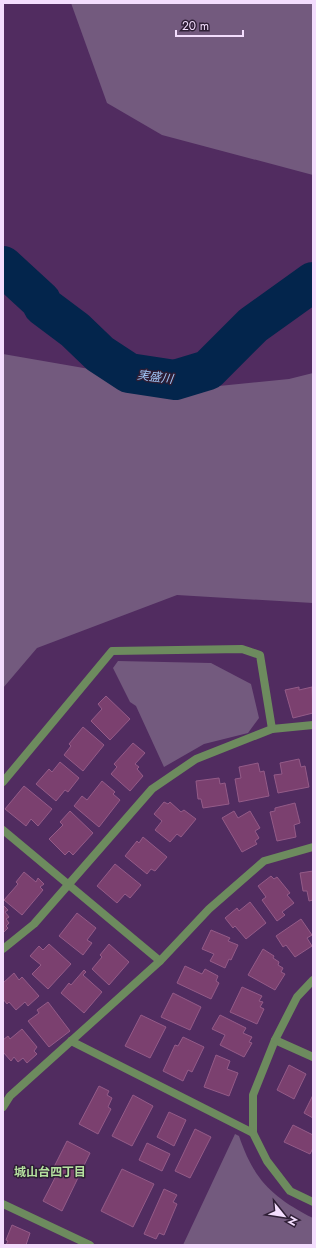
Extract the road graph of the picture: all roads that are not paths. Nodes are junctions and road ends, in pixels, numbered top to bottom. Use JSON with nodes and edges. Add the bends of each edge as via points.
{"nodes":[{"id":1,"x":313,"y":725,"type":"edge"},
{"id":2,"x":272,"y":729,"type":"junction"},
{"id":3,"x":3,"y":782,"type":"edge"},
{"id":4,"x":3,"y":830,"type":"edge"},
{"id":5,"x":313,"y":847,"type":"edge"},
{"id":6,"x":68,"y":884,"type":"junction"},
{"id":7,"x":3,"y":949,"type":"edge"},
{"id":8,"x":160,"y":961,"type":"junction"},
{"id":9,"x":313,"y":980,"type":"edge"},
{"id":10,"x":275,"y":1040,"type":"junction"},
{"id":11,"x":71,"y":1041,"type":"junction"},
{"id":12,"x":313,"y":1057,"type":"edge"},
{"id":13,"x":3,"y":1107,"type":"edge"},
{"id":14,"x":253,"y":1133,"type":"junction"},
{"id":15,"x":313,"y":1202,"type":"edge"},
{"id":16,"x":3,"y":1204,"type":"edge"},
{"id":17,"x":90,"y":1245,"type":"edge"}],
"edges":[{"from":1,"to":2,"type":"street"},
{"from":2,"to":3,"type":"street","via":[[260,655],[242,649],[112,651]]},
{"from":2,"to":6,"type":"street","via":[[196,759],[152,789]]},
{"from":4,"to":6,"type":"street"},
{"from":5,"to":8,"type":"street","via":[[264,861],[209,909]]},
{"from":6,"to":7,"type":"street","via":[[34,924]]},
{"from":6,"to":8,"type":"street"},
{"from":8,"to":11,"type":"street"},
{"from":9,"to":10,"type":"street","via":[[297,997]]},
{"from":10,"to":12,"type":"street"},
{"from":10,"to":14,"type":"street","via":[[253,1095]]},
{"from":11,"to":13,"type":"street","via":[[10,1096]]},
{"from":11,"to":14,"type":"street"},
{"from":14,"to":15,"type":"street","via":[[267,1161],[290,1191]]},
{"from":16,"to":17,"type":"street"}]}
